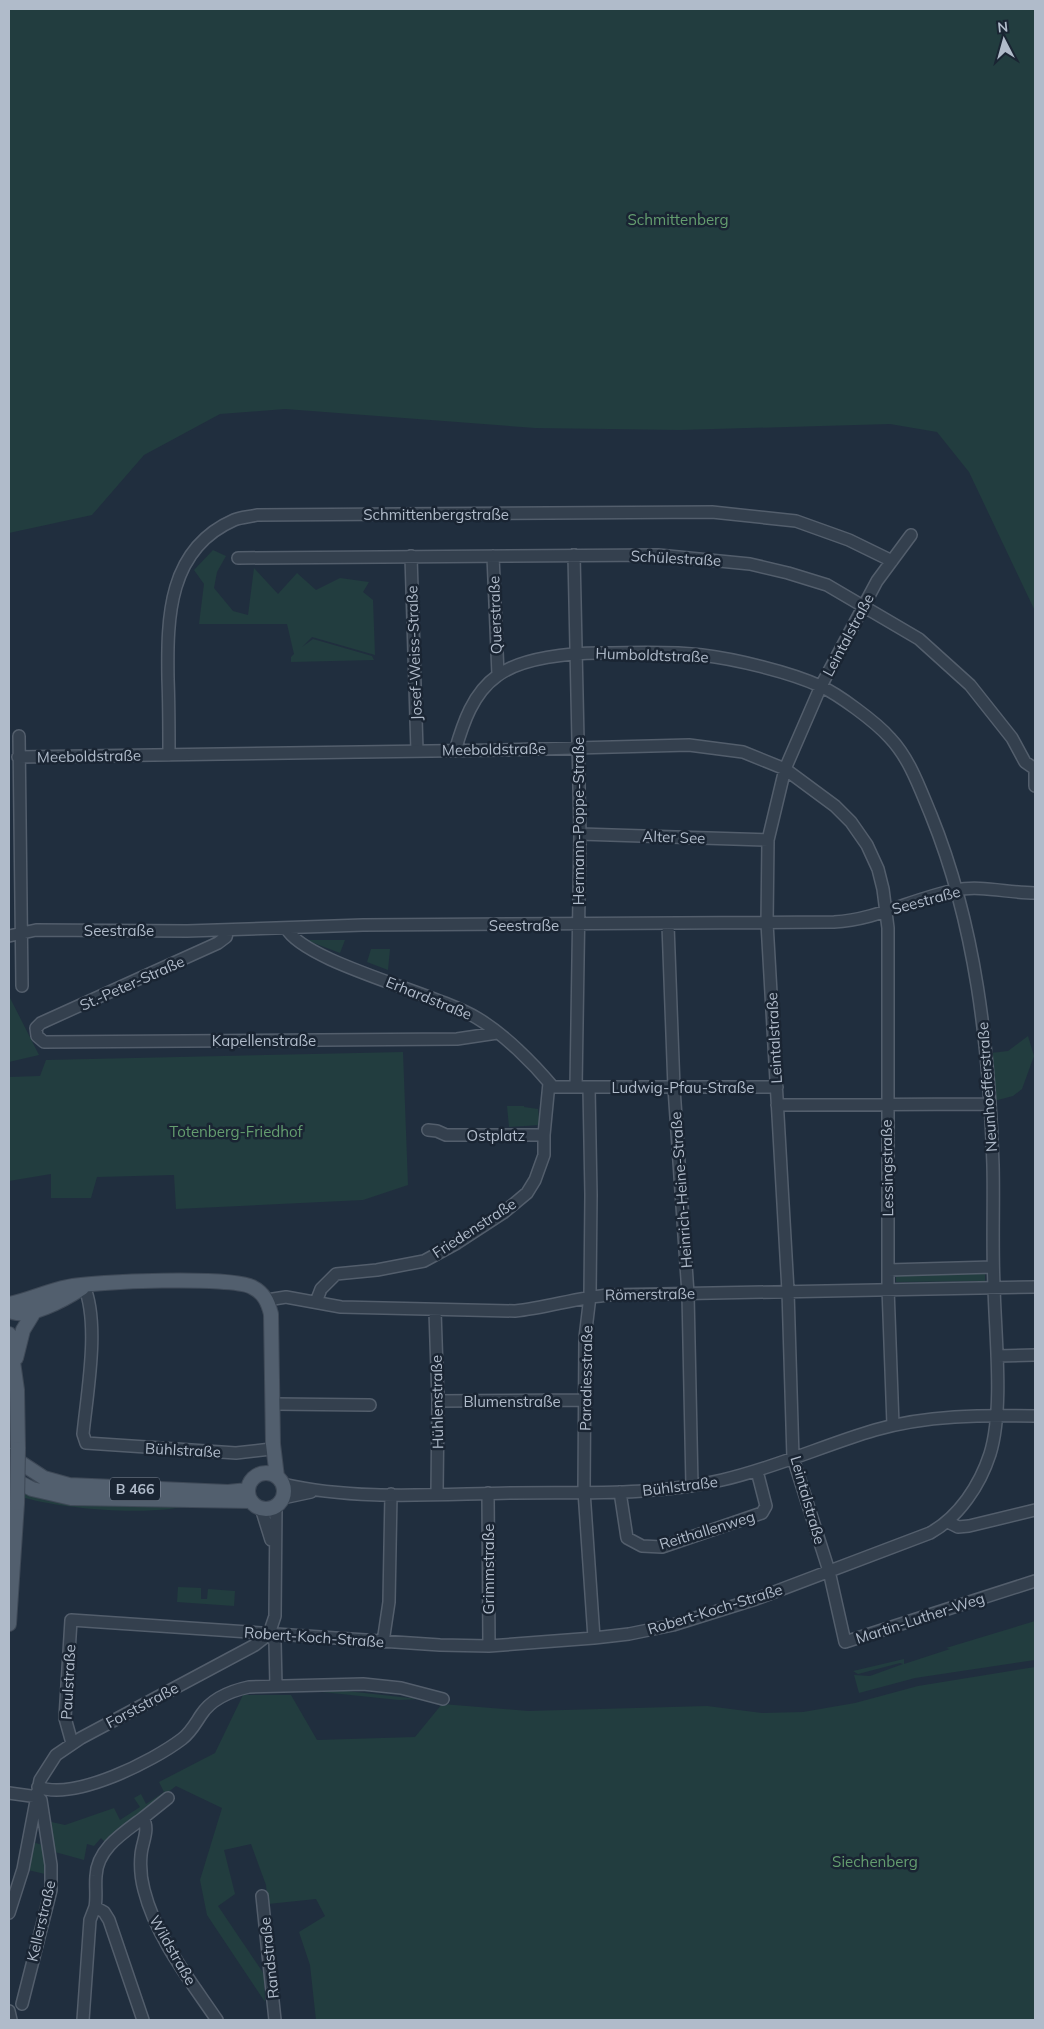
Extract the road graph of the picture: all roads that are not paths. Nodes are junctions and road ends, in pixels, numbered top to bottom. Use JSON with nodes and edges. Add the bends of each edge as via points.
{"nodes":[{"id":1,"x":911,"y":535,"type":"dead end"},
{"id":2,"x":574,"y":555,"type":"junction"},
{"id":3,"x":411,"y":556,"type":"junction"},
{"id":4,"x":493,"y":556,"type":"junction"},
{"id":5,"x":238,"y":558,"type":"dead end"},
{"id":6,"x":892,"y":561,"type":"junction"},
{"id":7,"x":864,"y":605,"type":"junction"},
{"id":8,"x":576,"y":653,"type":"junction"},
{"id":9,"x":498,"y":675,"type":"junction"},
{"id":10,"x":821,"y":686,"type":"junction"},
{"id":11,"x":18,"y":736,"type":"dead end"},
{"id":12,"x":578,"y":747,"type":"junction"},
{"id":13,"x":455,"y":750,"type":"junction"},
{"id":14,"x":417,"y":751,"type":"junction"},
{"id":15,"x":169,"y":755,"type":"junction"},
{"id":16,"x":18,"y":757,"type":"junction"},
{"id":17,"x":785,"y":769,"type":"junction"},
{"id":18,"x":1035,"y":769,"type":"edge"},
{"id":19,"x":1035,"y":773,"type":"edge"},
{"id":20,"x":1035,"y":786,"type":"edge"},
{"id":21,"x":580,"y":834,"type":"junction"},
{"id":22,"x":768,"y":840,"type":"junction"},
{"id":23,"x":957,"y":890,"type":"junction"},
{"id":24,"x":1035,"y":893,"type":"edge"},
{"id":25,"x":886,"y":910,"type":"junction"},
{"id":26,"x":767,"y":923,"type":"junction"},
{"id":27,"x":578,"y":925,"type":"junction"},
{"id":28,"x":668,"y":925,"type":"junction"},
{"id":29,"x":286,"y":928,"type":"junction"},
{"id":30,"x":228,"y":930,"type":"junction"},
{"id":31,"x":20,"y":932,"type":"junction"},
{"id":32,"x":9,"y":936,"type":"edge"},
{"id":33,"x":22,"y":986,"type":"dead end"},
{"id":34,"x":35,"y":1033,"type":"joint"},
{"id":35,"x":497,"y":1033,"type":"junction"},
{"id":36,"x":550,"y":1083,"type":"junction"},
{"id":37,"x":576,"y":1087,"type":"junction"},
{"id":38,"x":777,"y":1087,"type":"junction"},
{"id":39,"x":589,"y":1088,"type":"junction"},
{"id":40,"x":674,"y":1088,"type":"junction"},
{"id":41,"x":886,"y":1104,"type":"junction"},
{"id":42,"x":990,"y":1104,"type":"junction"},
{"id":43,"x":778,"y":1105,"type":"junction"},
{"id":44,"x":428,"y":1130,"type":"dead end"},
{"id":45,"x":544,"y":1135,"type":"junction"},
{"id":46,"x":993,"y":1268,"type":"junction"},
{"id":47,"x":888,"y":1270,"type":"junction"},
{"id":48,"x":84,"y":1286,"type":"junction"},
{"id":49,"x":994,"y":1286,"type":"junction"},
{"id":50,"x":1035,"y":1287,"type":"edge"},
{"id":51,"x":888,"y":1288,"type":"junction"},
{"id":52,"x":788,"y":1291,"type":"junction"},
{"id":53,"x":688,"y":1294,"type":"junction"},
{"id":54,"x":590,"y":1296,"type":"junction"},
{"id":55,"x":267,"y":1300,"type":"junction"},
{"id":56,"x":316,"y":1302,"type":"junction"},
{"id":57,"x":9,"y":1304,"type":"edge"},
{"id":58,"x":9,"y":1310,"type":"edge"},
{"id":59,"x":435,"y":1311,"type":"junction"},
{"id":60,"x":34,"y":1312,"type":"junction"},
{"id":61,"x":9,"y":1334,"type":"edge"},
{"id":62,"x":1035,"y":1355,"type":"edge"},
{"id":63,"x":997,"y":1356,"type":"junction"},
{"id":64,"x":14,"y":1366,"type":"junction"},
{"id":65,"x":586,"y":1400,"type":"junction"},
{"id":66,"x":438,"y":1401,"type":"junction"},
{"id":67,"x":274,"y":1404,"type":"junction"},
{"id":68,"x":370,"y":1405,"type":"dead end"},
{"id":69,"x":995,"y":1415,"type":"junction"},
{"id":70,"x":1035,"y":1416,"type":"edge"},
{"id":71,"x":893,"y":1426,"type":"junction"},
{"id":72,"x":268,"y":1448,"type":"junction"},
{"id":73,"x":14,"y":1452,"type":"edge"},
{"id":74,"x":793,"y":1458,"type":"junction"},
{"id":75,"x":757,"y":1471,"type":"junction"},
{"id":76,"x":9,"y":1477,"type":"edge"},
{"id":77,"x":692,"y":1486,"type":"junction"},
{"id":78,"x":276,"y":1488,"type":"junction"},
{"id":79,"x":584,"y":1492,"type":"junction"},
{"id":80,"x":620,"y":1492,"type":"junction"},
{"id":81,"x":437,"y":1493,"type":"junction"},
{"id":82,"x":488,"y":1493,"type":"junction"},
{"id":83,"x":391,"y":1494,"type":"junction"},
{"id":84,"x":253,"y":1500,"type":"junction"},
{"id":85,"x":1035,"y":1510,"type":"edge"},
{"id":86,"x":948,"y":1522,"type":"junction"},
{"id":87,"x":275,"y":1555,"type":"junction"},
{"id":88,"x":829,"y":1571,"type":"junction"},
{"id":89,"x":1035,"y":1581,"type":"edge"},
{"id":90,"x":71,"y":1620,"type":"joint"},
{"id":91,"x":9,"y":1624,"type":"edge"},
{"id":92,"x":269,"y":1634,"type":"junction"},
{"id":93,"x":594,"y":1638,"type":"junction"},
{"id":94,"x":383,"y":1642,"type":"junction"},
{"id":95,"x":489,"y":1646,"type":"junction"},
{"id":96,"x":276,"y":1686,"type":"junction"},
{"id":97,"x":443,"y":1699,"type":"dead end"},
{"id":98,"x":72,"y":1743,"type":"junction"},
{"id":99,"x":37,"y":1792,"type":"junction"},
{"id":100,"x":9,"y":1793,"type":"edge"},
{"id":101,"x":168,"y":1798,"type":"dead end"},
{"id":102,"x":143,"y":1818,"type":"junction"},
{"id":103,"x":262,"y":1896,"type":"dead end"},
{"id":104,"x":95,"y":1907,"type":"junction"},
{"id":105,"x":9,"y":1914,"type":"edge"},
{"id":106,"x":22,"y":2004,"type":"dead end"},
{"id":107,"x":9,"y":2011,"type":"edge"},
{"id":108,"x":11,"y":2020,"type":"edge"},
{"id":109,"x":83,"y":2020,"type":"edge"},
{"id":110,"x":144,"y":2020,"type":"edge"},
{"id":111,"x":217,"y":2020,"type":"edge"},
{"id":112,"x":275,"y":2020,"type":"edge"}],
"edges":[{"from":1,"to":6,"type":"street","name":"Leintalstraße"},
{"from":2,"to":4,"type":"street","name":"Schülestraße"},
{"from":2,"to":7,"type":"street","name":"Schülestraße","via":[[658,555],[750,564],[827,585]]},
{"from":2,"to":8,"type":"street","name":"Hermann-Poppe-Straße"},
{"from":3,"to":4,"type":"street","name":"Schülestraße"},
{"from":3,"to":5,"type":"street","name":"Schülestraße"},
{"from":3,"to":14,"type":"street","name":"Josef-Weiss-Straße"},
{"from":4,"to":9,"type":"street","name":"Querstraße"},
{"from":6,"to":7,"type":"street","name":"Leintalstraße"},
{"from":6,"to":15,"type":"street","name":"Schmittenbergstraße","via":[[849,540],[796,521],[712,512],[244,517],[222,527],[205,540],[179,574],[168,626]]},
{"from":7,"to":10,"type":"street","name":"Leintalstraße"},
{"from":7,"to":18,"type":"street","name":"Schülestraße","via":[[919,639],[942,658],[993,711],[1025,762]]},
{"from":8,"to":9,"type":"street","name":"Humboldtstraße","via":[[539,659]]},
{"from":8,"to":10,"type":"street","name":"Humboldtstraße","via":[[702,655],[758,666]]},
{"from":8,"to":12,"type":"street","name":"Hermann-Poppe-Straße"},
{"from":9,"to":13,"type":"street","name":"Humboldtstraße","via":[[477,696],[463,723]]},
{"from":10,"to":17,"type":"street","name":"Leintalstraße"},
{"from":10,"to":23,"type":"street","name":"Humboldtstraße","via":[[890,738],[904,758],[913,772],[945,850]]},
{"from":11,"to":16,"type":"street"},
{"from":12,"to":13,"type":"street","name":"Meeboldstraße"},
{"from":12,"to":17,"type":"street","name":"Meeboldstraße","via":[[689,745],[743,752]]},
{"from":12,"to":21,"type":"street","name":"Hermann-Poppe-Straße"},
{"from":13,"to":14,"type":"street","name":"Meeboldstraße"},
{"from":14,"to":15,"type":"street","name":"Meeboldstraße"},
{"from":15,"to":16,"type":"street","name":"Meeboldstraße"},
{"from":16,"to":31,"type":"street"},
{"from":17,"to":22,"type":"street","name":"Leintalstraße"},
{"from":17,"to":25,"type":"street","name":"Meeboldstraße","via":[[814,788],[851,822],[878,869]]},
{"from":19,"to":20,"type":"street"},
{"from":21,"to":22,"type":"street","name":"Alter See"},
{"from":21,"to":27,"type":"street","name":"Hermann-Poppe-Straße"},
{"from":22,"to":26,"type":"street","name":"Leintalstraße"},
{"from":23,"to":24,"type":"street","name":"Seestraße","via":[[979,888]]},
{"from":23,"to":25,"type":"street","name":"Seestraße"},
{"from":23,"to":42,"type":"street","name":"Neunhoefferstraße","via":[[982,1011]]},
{"from":25,"to":26,"type":"street","name":"Seestraße","via":[[846,922]]},
{"from":25,"to":41,"type":"street","name":"Lessingstraße"},
{"from":26,"to":28,"type":"street","name":"Seestraße"},
{"from":26,"to":38,"type":"street","name":"Leintalstraße"},
{"from":27,"to":28,"type":"street","name":"Seestraße"},
{"from":27,"to":29,"type":"street","name":"Seestraße"},
{"from":27,"to":37,"type":"street","name":"Hermann-Poppe-Straße"},
{"from":28,"to":40,"type":"street","name":"Heinrich-Heine-Straße"},
{"from":29,"to":30,"type":"street","name":"Seestraße"},
{"from":29,"to":35,"type":"street","name":"Erhardstraße","via":[[291,937],[319,955],[449,1003],[479,1018]]},
{"from":30,"to":31,"type":"street","name":"Seestraße"},
{"from":30,"to":34,"type":"street","name":"St.-Peter-Straße","via":[[226,937],[218,943],[41,1023]]},
{"from":31,"to":32,"type":"street","name":"Seestraße"},
{"from":31,"to":33,"type":"street"},
{"from":34,"to":35,"type":"street","name":"Kapellenstraße","via":[[44,1042],[457,1039]]},
{"from":35,"to":36,"type":"street","name":"Erhardstraße"},
{"from":36,"to":37,"type":"street","via":[[553,1087]]},
{"from":36,"to":45,"type":"street","name":"Ostplatz"},
{"from":37,"to":39,"type":"street"},
{"from":38,"to":40,"type":"street","name":"Ludwig-Pfau-Straße"},
{"from":38,"to":43,"type":"street","name":"Leintalstraße"},
{"from":39,"to":40,"type":"street","name":"Ludwig-Pfau-Straße"},
{"from":39,"to":54,"type":"street","name":"Paradiesstraße"},
{"from":40,"to":53,"type":"street","name":"Heinrich-Heine-Straße"},
{"from":41,"to":42,"type":"street"},
{"from":41,"to":43,"type":"street"},
{"from":41,"to":47,"type":"street","name":"Lessingstraße"},
{"from":42,"to":46,"type":"street","name":"Neunhoefferstraße"},
{"from":43,"to":52,"type":"street","name":"Leintalstraße"},
{"from":44,"to":45,"type":"street","name":"Ostplatz","via":[[446,1134]]},
{"from":45,"to":56,"type":"street","name":"Friedenstraße","via":[[544,1155],[535,1180],[503,1213],[457,1244],[424,1261],[336,1274],[321,1289]]},
{"from":46,"to":47,"type":"street"},
{"from":46,"to":49,"type":"street","name":"Neunhoefferstraße"},
{"from":47,"to":51,"type":"street","name":"Lessingstraße"},
{"from":48,"to":55,"type":"main road","via":[[132,1282],[230,1282],[254,1287]]},
{"from":48,"to":57,"type":"main road","via":[[68,1286]]},
{"from":48,"to":60,"type":"main road"},
{"from":48,"to":72,"type":"street","name":"Bühlstraße","via":[[92,1327],[83,1434],[86,1443],[236,1453]]},
{"from":49,"to":50,"type":"street","name":"Römerstraße"},
{"from":49,"to":51,"type":"street","name":"Römerstraße"},
{"from":49,"to":63,"type":"street","name":"Robert-Koch-Straße"},
{"from":51,"to":52,"type":"street","name":"Römerstraße"},
{"from":51,"to":71,"type":"street","name":"Lessingstraße"},
{"from":52,"to":53,"type":"street","name":"Römerstraße"},
{"from":52,"to":74,"type":"street","name":"Leintalstraße"},
{"from":53,"to":54,"type":"street","name":"Römerstraße"},
{"from":53,"to":77,"type":"street","name":"Heinrich-Heine-Straße"},
{"from":54,"to":59,"type":"street","name":"Römerstraße","via":[[533,1310]]},
{"from":54,"to":65,"type":"street","name":"Paradiesstraße","via":[[585,1338]]},
{"from":55,"to":56,"type":"street","name":"Römerstraße","via":[[286,1297]]},
{"from":55,"to":67,"type":"main road","via":[[272,1319]]},
{"from":56,"to":59,"type":"street","name":"Römerstraße","via":[[341,1307]]},
{"from":58,"to":60,"type":"main road","via":[[19,1314]]},
{"from":59,"to":66,"type":"street","name":"Hühlenstraße"},
{"from":60,"to":64,"type":"main road","via":[[23,1330]]},
{"from":61,"to":64,"type":"main road"},
{"from":62,"to":63,"type":"street"},
{"from":63,"to":69,"type":"street","name":"Robert-Koch-Straße"},
{"from":64,"to":73,"type":"main road"},
{"from":65,"to":66,"type":"street","name":"Blumenstraße"},
{"from":65,"to":79,"type":"street","name":"Paradiesstraße"},
{"from":66,"to":81,"type":"street","name":"Hühlenstraße"},
{"from":67,"to":68,"type":"street"},
{"from":67,"to":72,"type":"main road"},
{"from":69,"to":70,"type":"street","name":"Bühlstraße"},
{"from":69,"to":71,"type":"street","name":"Bühlstraße","via":[[937,1418]]},
{"from":69,"to":86,"type":"street","name":"Robert-Koch-Straße","via":[[993,1441],[985,1469],[971,1494]]},
{"from":71,"to":74,"type":"street","name":"Bühlstraße"},
{"from":72,"to":78,"type":"main road"},
{"from":73,"to":84,"type":"main road","number":"B 466","via":[[44,1478],[69,1485],[228,1492]]},
{"from":73,"to":91,"type":"main road","bridge":true,"via":[[17,1503]]},
{"from":74,"to":75,"type":"street","name":"Bühlstraße"},
{"from":74,"to":88,"type":"street","name":"Leintalstraße"},
{"from":75,"to":77,"type":"street","name":"Bühlstraße"},
{"from":75,"to":80,"type":"street","name":"Reithallenweg","via":[[766,1506],[762,1513],[662,1547],[642,1546],[627,1538]]},
{"from":76,"to":84,"type":"main road","number":"B 466","via":[[32,1490],[72,1498]]},
{"from":77,"to":80,"type":"street","name":"Bühlstraße"},
{"from":78,"to":83,"type":"street","name":"Bühlstraße"},
{"from":78,"to":84,"type":"main road","number":"B 466"},
{"from":78,"to":84,"type":"main road","via":[[253,1479]]},
{"from":78,"to":87,"type":"street"},
{"from":79,"to":80,"type":"street","name":"Bühlstraße"},
{"from":79,"to":82,"type":"street","name":"Bühlstraße"},
{"from":79,"to":93,"type":"street","name":"Paradiesstraße"},
{"from":81,"to":82,"type":"street","name":"Bühlstraße"},
{"from":81,"to":83,"type":"street","name":"Bühlstraße"},
{"from":82,"to":95,"type":"street","name":"Grimmstraße"},
{"from":83,"to":94,"type":"street","via":[[389,1602]]},
{"from":84,"to":87,"type":"street"},
{"from":85,"to":86,"type":"street","via":[[969,1526],[958,1527]]},
{"from":86,"to":88,"type":"street","name":"Robert-Koch-Straße","via":[[924,1536]]},
{"from":87,"to":92,"type":"street","via":[[275,1616]]},
{"from":88,"to":89,"type":"street","name":"Martin-Luther-Weg","via":[[845,1642]]},
{"from":88,"to":93,"type":"street","name":"Robert-Koch-Straße","via":[[756,1599],[673,1625]]},
{"from":90,"to":92,"type":"street","name":"Robert-Koch-Straße"},
{"from":90,"to":98,"type":"street","name":"Paulstraße","via":[[65,1718]]},
{"from":92,"to":94,"type":"street","name":"Robert-Koch-Straße"},
{"from":92,"to":96,"type":"street","via":[[275,1642]]},
{"from":92,"to":98,"type":"street","name":"Forststraße","via":[[255,1645]]},
{"from":93,"to":95,"type":"street","name":"Robert-Koch-Straße"},
{"from":94,"to":95,"type":"street","name":"Robert-Koch-Straße"},
{"from":96,"to":97,"type":"street","via":[[363,1684],[401,1688]]},
{"from":96,"to":99,"type":"street","via":[[249,1687],[216,1699],[205,1708],[194,1728],[183,1738],[125,1771],[70,1789]]},
{"from":98,"to":99,"type":"street","name":"Forststraße","via":[[49,1763]]},
{"from":99,"to":100,"type":"street"},
{"from":99,"to":105,"type":"street","name":"Forststraße","via":[[23,1869]]},
{"from":99,"to":106,"type":"street","name":"Kellerstraße","via":[[42,1803],[52,1882],[21,1988]]},
{"from":101,"to":102,"type":"street"},
{"from":102,"to":104,"type":"street","via":[[111,1843],[101,1858],[96,1876]]},
{"from":102,"to":111,"type":"street","name":"Wildstraße","via":[[147,1828],[141,1864],[147,1902],[172,1952]]},
{"from":103,"to":112,"type":"street","name":"Randstraße"},
{"from":104,"to":109,"type":"street","via":[[90,1920]]},
{"from":104,"to":110,"type":"street","via":[[109,1920]]},
{"from":107,"to":108,"type":"street"}]}
